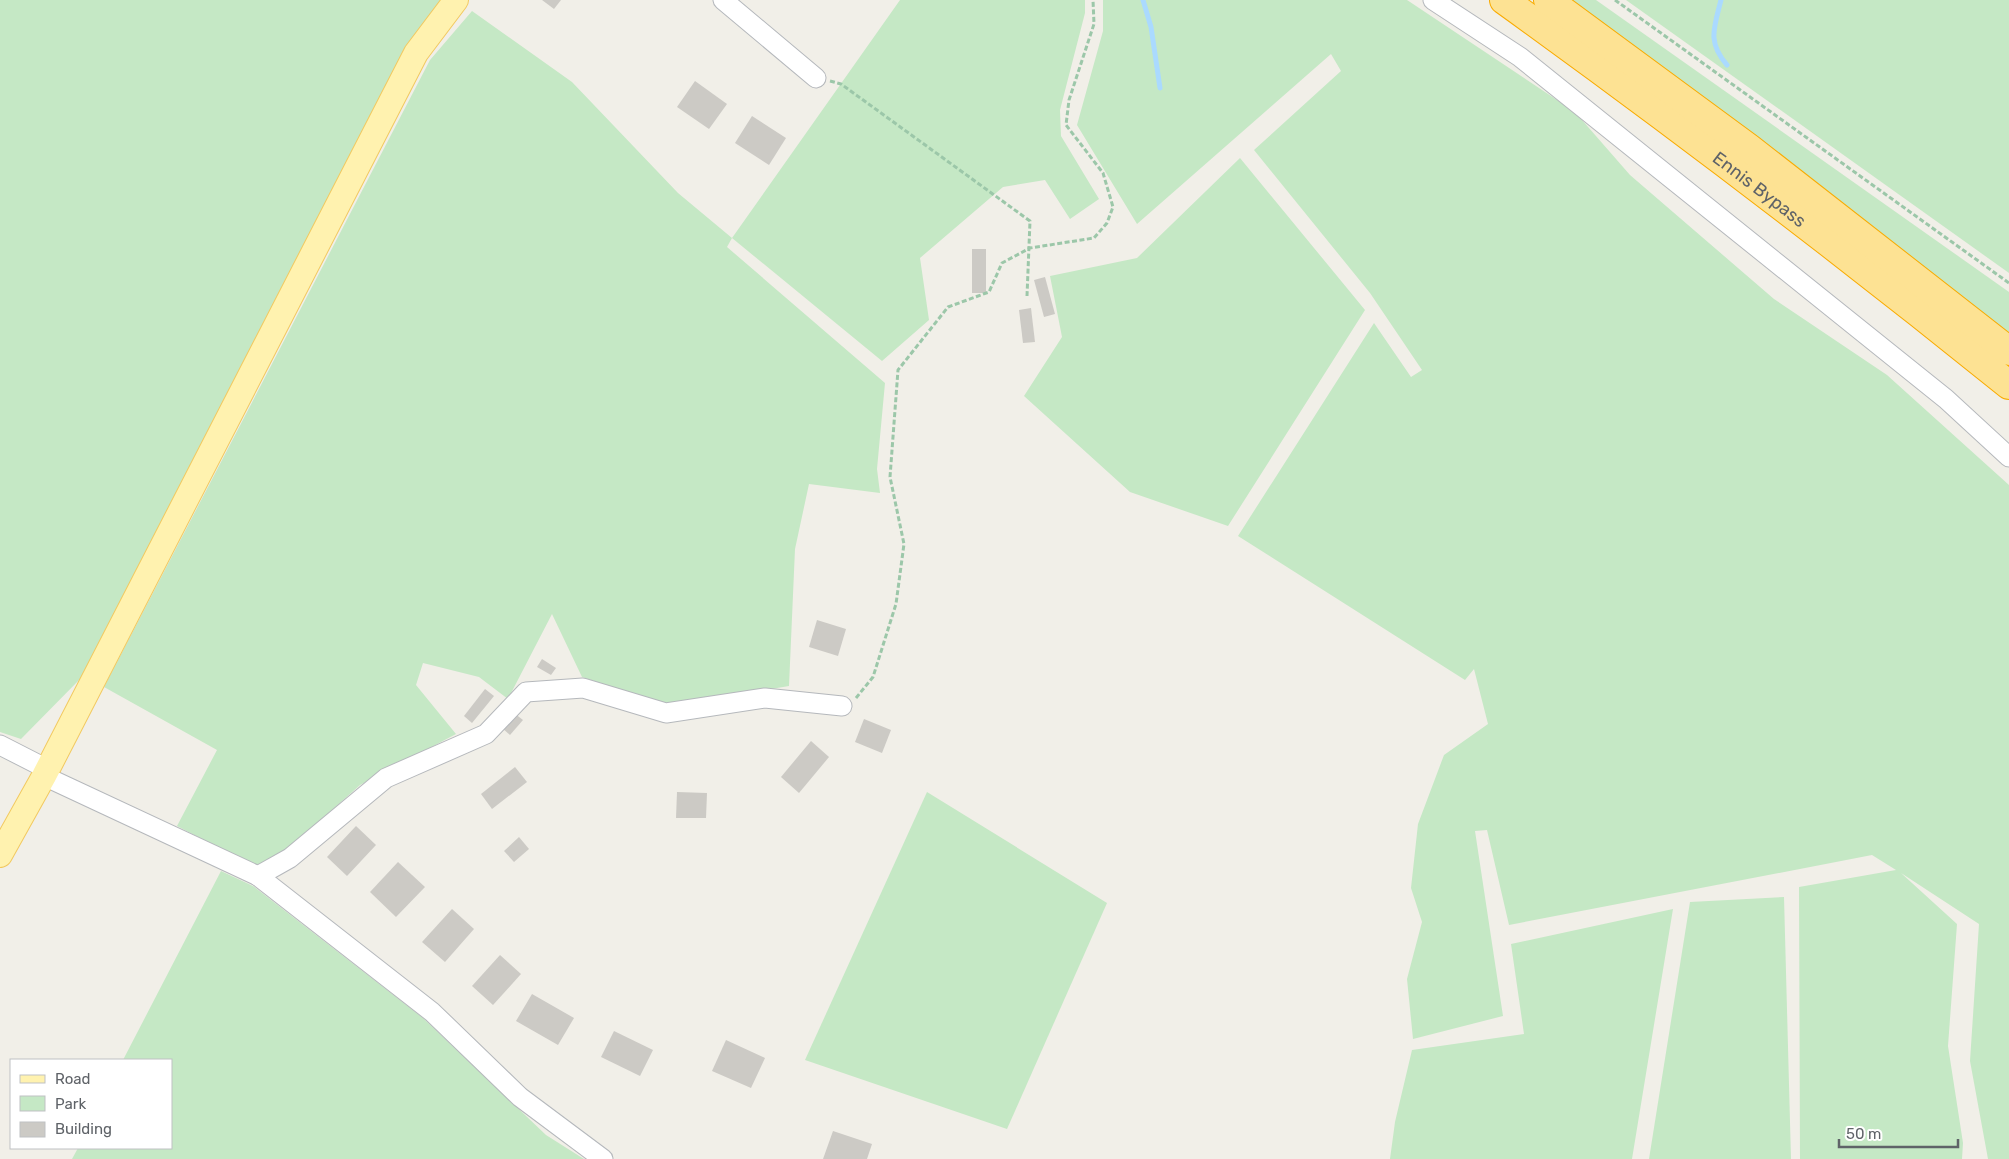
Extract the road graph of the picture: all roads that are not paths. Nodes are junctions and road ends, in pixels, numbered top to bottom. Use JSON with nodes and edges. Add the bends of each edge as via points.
{"nodes":[{"id":1,"x":456,"y":0,"type":"edge"},
{"id":2,"x":724,"y":0,"type":"edge"},
{"id":3,"x":1433,"y":0,"type":"edge"},
{"id":4,"x":1504,"y":0,"type":"edge"},
{"id":5,"x":1548,"y":0,"type":"edge"},
{"id":6,"x":816,"y":78,"type":"road end"},
{"id":7,"x":2009,"y":351,"type":"edge"},
{"id":8,"x":2009,"y":385,"type":"edge"},
{"id":9,"x":2009,"y":457,"type":"edge"},
{"id":10,"x":842,"y":706,"type":"road end"},
{"id":11,"x":0,"y":745,"type":"edge"},
{"id":12,"x":45,"y":773,"type":"junction"},
{"id":13,"x":0,"y":855,"type":"edge"},
{"id":14,"x":258,"y":876,"type":"junction"},
{"id":15,"x":603,"y":1159,"type":"edge"}],
"edges":[{"from":1,"to":12,"type":"main road","via":[[416,53]]},
{"from":2,"to":6,"type":"street"},
{"from":3,"to":9,"type":"street","via":[[1520,57],[1946,400]]},
{"from":4,"to":8,"type":"highway","name":"Ennis Bypass","via":[[1913,307]]},
{"from":5,"to":7,"type":"highway","name":"Ennis Bypass","via":[[1749,148]]},
{"from":10,"to":14,"type":"street","via":[[765,698],[666,713],[583,688],[526,692],[486,734],[386,778],[290,858]]},
{"from":11,"to":12,"type":"street"},
{"from":12,"to":13,"type":"main road"},
{"from":12,"to":14,"type":"street"},
{"from":14,"to":15,"type":"street","via":[[432,1012],[520,1097]]}]}
